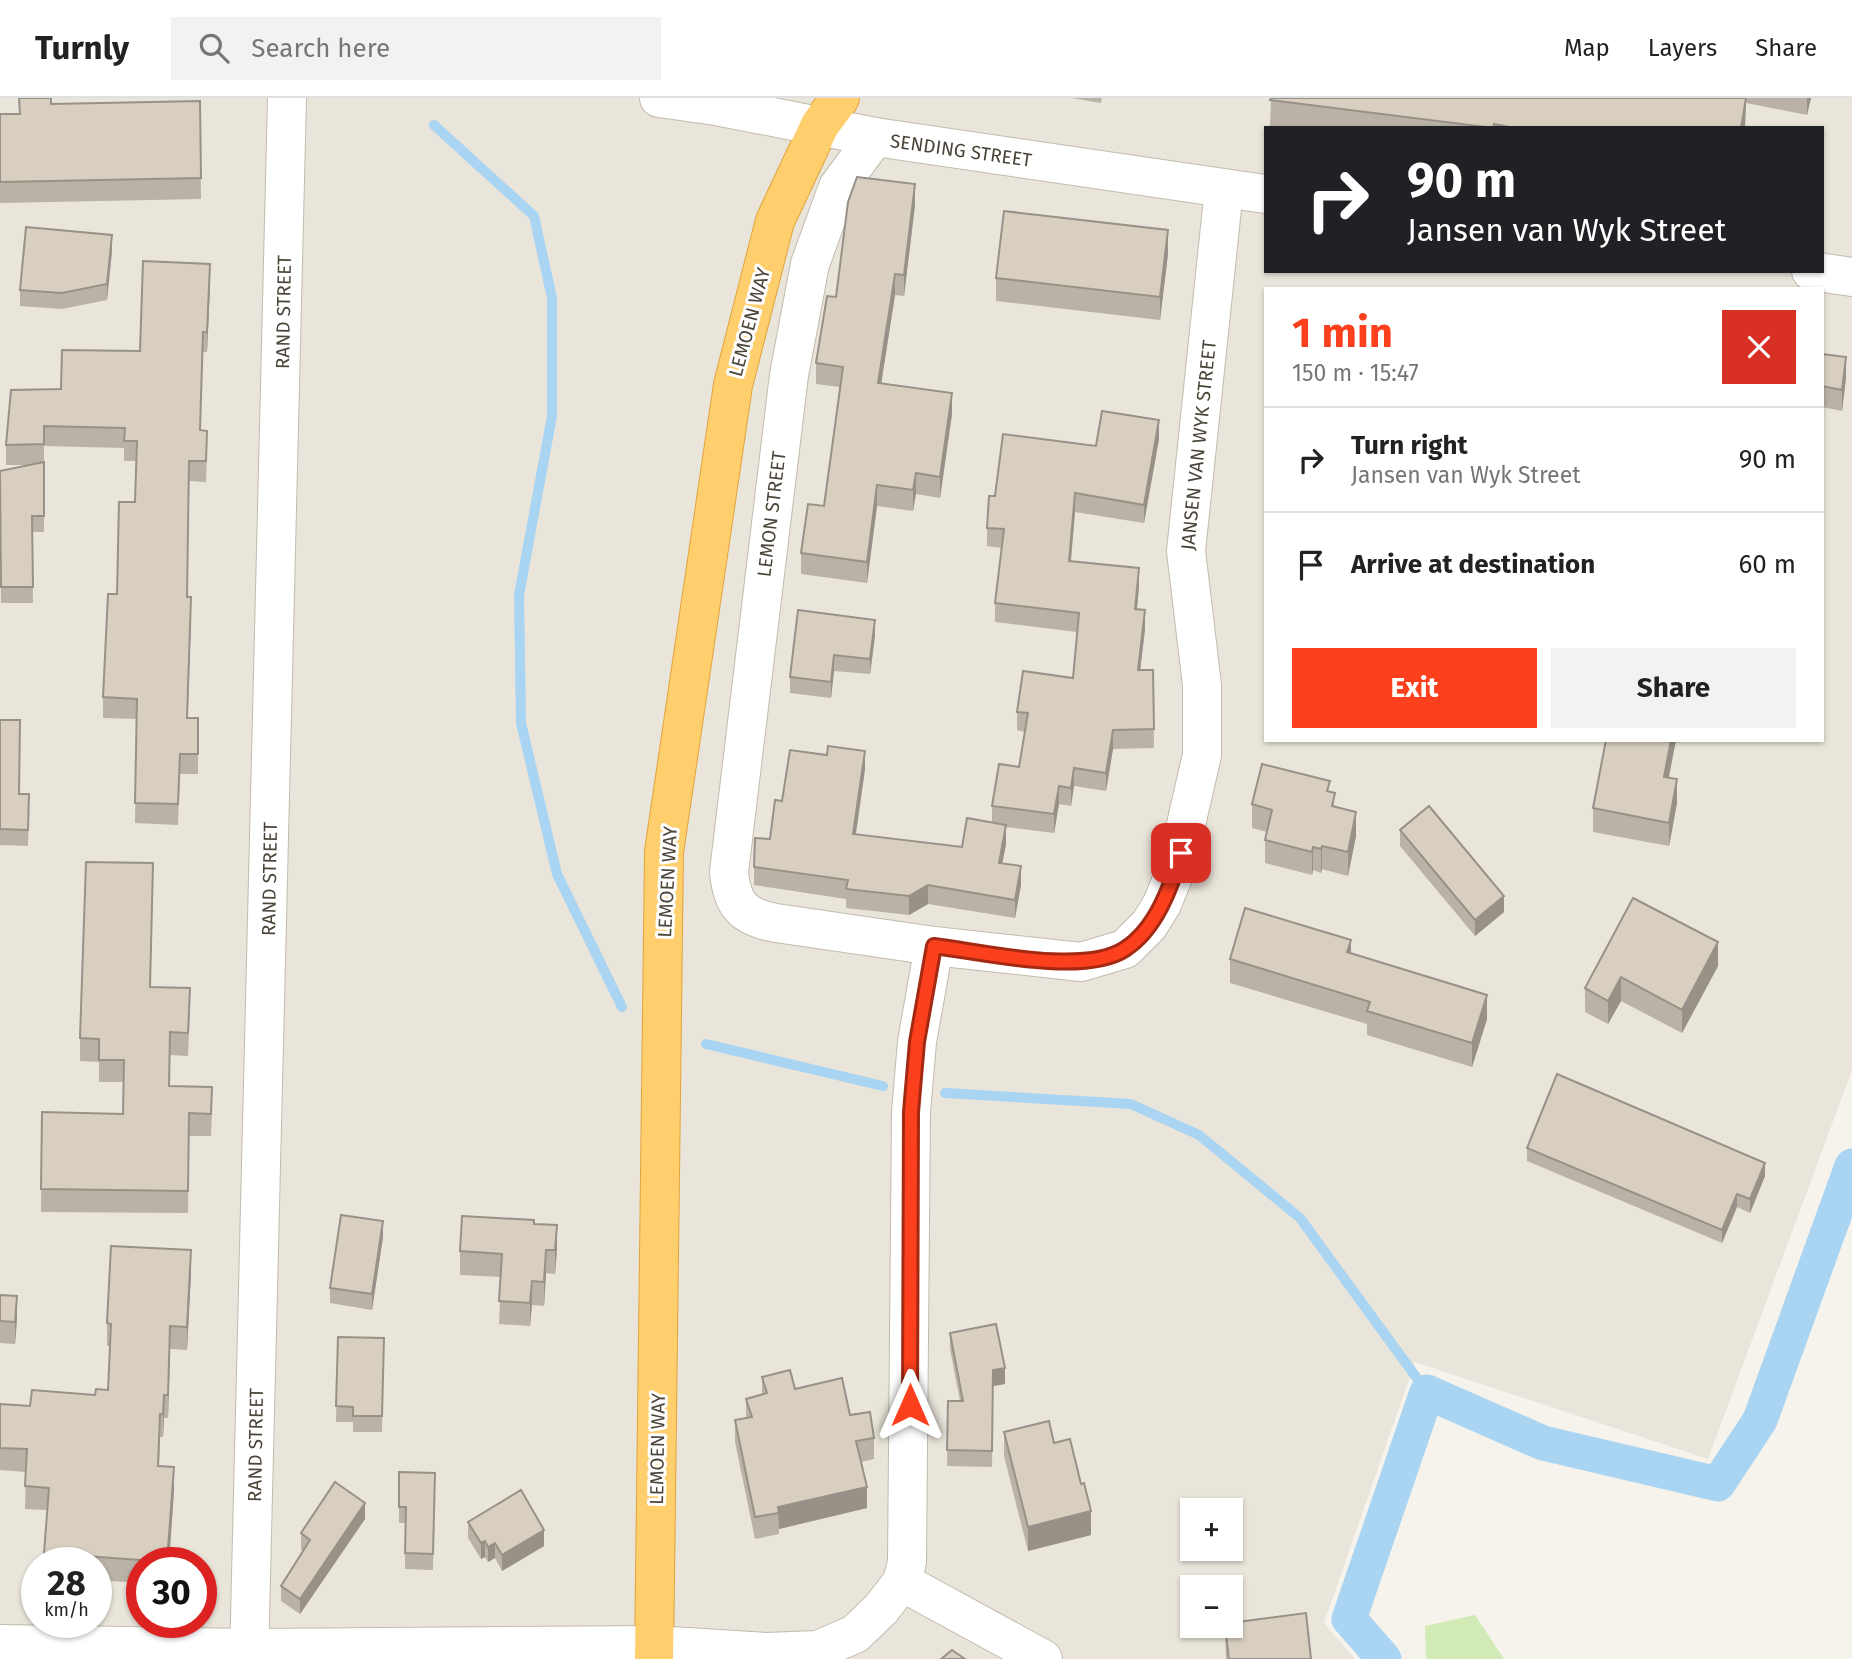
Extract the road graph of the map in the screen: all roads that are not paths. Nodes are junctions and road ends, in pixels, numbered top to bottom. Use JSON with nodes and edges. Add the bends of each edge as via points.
{"nodes":[{"id":1,"x":287,"y":98,"type":"edge"},
{"id":2,"x":659,"y":98,"type":"edge"},
{"id":3,"x":830,"y":111,"type":"edge"},
{"id":4,"x":875,"y":137,"type":"junction"},
{"id":5,"x":1224,"y":189,"type":"junction"},
{"id":6,"x":1264,"y":194,"type":"edge"},
{"id":7,"x":1824,"y":273,"type":"edge"},
{"id":8,"x":1852,"y":277,"type":"edge"},
{"id":9,"x":740,"y":907,"type":"joint"},
{"id":10,"x":934,"y":946,"type":"junction"},
{"id":11,"x":902,"y":1582,"type":"junction"},
{"id":12,"x":0,"y":1644,"type":"edge"},
{"id":13,"x":655,"y":1652,"type":"edge"},
{"id":14,"x":249,"y":1654,"type":"edge"},
{"id":15,"x":1043,"y":1659,"type":"edge"}],
"edges":[{"from":1,"to":14,"type":"street","name":"RAND STREET"},
{"from":2,"to":3,"type":"street","name":"SENDING STREET"},
{"from":3,"to":4,"type":"street","name":"SENDING STREET"},
{"from":3,"to":13,"type":"highway","name":"LEMOEN WAY","via":[[775,221],[733,385],[664,852]]},
{"from":4,"to":5,"type":"street","name":"SENDING STREET"},
{"from":4,"to":9,"type":"street","name":"LEMON STREET","via":[[838,187],[822,225],[789,375],[729,872],[731,895]]},
{"from":5,"to":6,"type":"street","name":"SENDING STREET"},
{"from":5,"to":10,"type":"street","name":"JANSEN VAN WYK STREET","via":[[1186,551],[1202,685],[1202,755],[1175,872],[1149,925],[1125,949],[1102,958],[1068,962]]},
{"from":7,"to":8,"type":"street"},
{"from":9,"to":10,"type":"street","name":"JANSEN VAN WYK STREET","via":[[760,920]]},
{"from":10,"to":11,"type":"street","via":[[917,1042],[911,1112],[909,1538]]},
{"from":11,"to":13,"type":"street","via":[[855,1634],[818,1650]]},
{"from":11,"to":15,"type":"street"},
{"from":12,"to":14,"type":"street"},
{"from":13,"to":14,"type":"street"}]}
